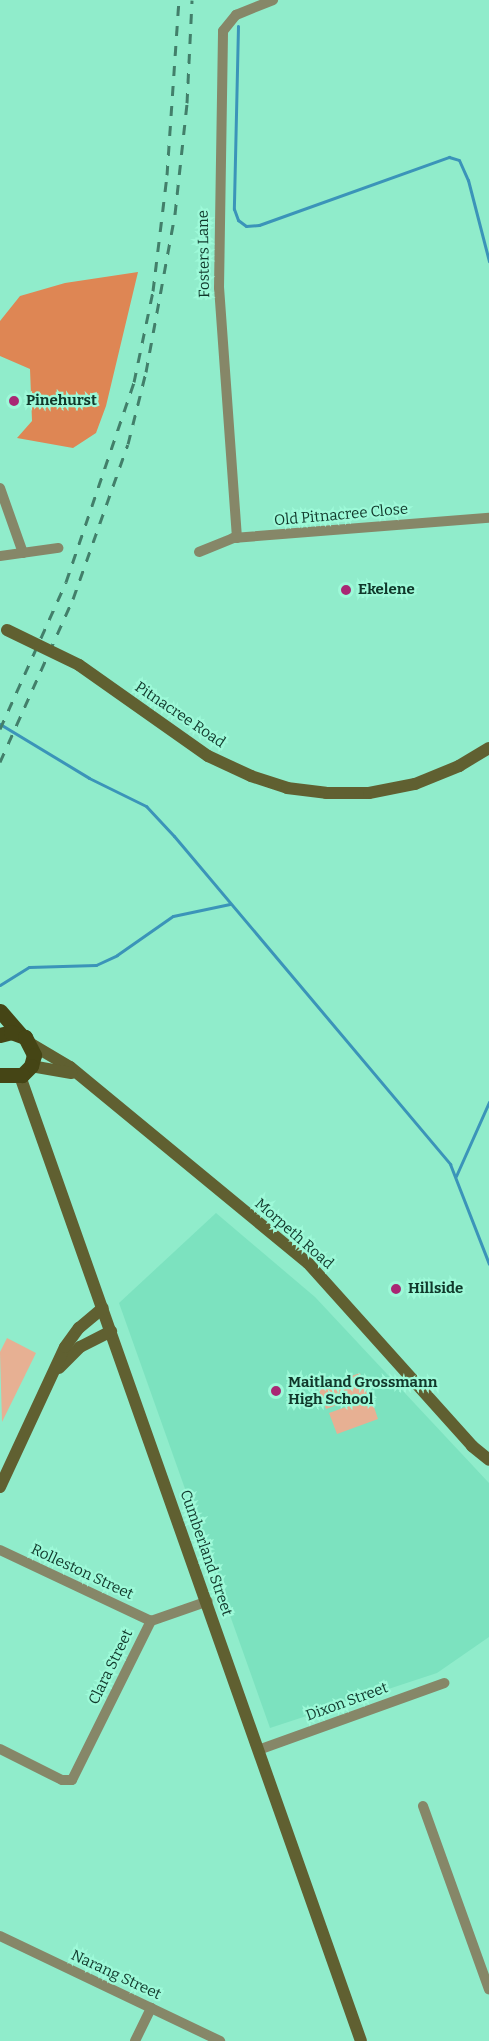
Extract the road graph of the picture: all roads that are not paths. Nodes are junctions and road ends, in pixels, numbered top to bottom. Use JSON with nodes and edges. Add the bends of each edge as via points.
{"nodes":[{"id":1,"x":273,"y":0,"type":"edge"},
{"id":2,"x":0,"y":488,"type":"edge"},
{"id":3,"x":489,"y":518,"type":"edge"},
{"id":4,"x":237,"y":538,"type":"junction"},
{"id":5,"x":58,"y":548,"type":"dead end"},
{"id":6,"x":199,"y":552,"type":"dead end"},
{"id":7,"x":23,"y":553,"type":"junction"},
{"id":8,"x":0,"y":556,"type":"edge"},
{"id":9,"x":4,"y":629,"type":"edge"},
{"id":10,"x":489,"y":748,"type":"edge"},
{"id":11,"x":0,"y":1011,"type":"edge"},
{"id":12,"x":0,"y":1035,"type":"edge"},
{"id":13,"x":26,"y":1039,"type":"junction"},
{"id":14,"x":25,"y":1071,"type":"junction"},
{"id":15,"x":0,"y":1075,"type":"edge"},
{"id":16,"x":83,"y":1079,"type":"junction"},
{"id":17,"x":103,"y":1308,"type":"junction"},
{"id":18,"x":111,"y":1332,"type":"junction"},
{"id":19,"x":55,"y":1373,"type":"junction"},
{"id":20,"x":489,"y":1460,"type":"edge"},
{"id":21,"x":0,"y":1487,"type":"edge"},
{"id":22,"x":0,"y":1550,"type":"edge"},
{"id":23,"x":208,"y":1601,"type":"junction"},
{"id":24,"x":151,"y":1621,"type":"junction"},
{"id":25,"x":444,"y":1683,"type":"dead end"},
{"id":26,"x":0,"y":1749,"type":"edge"},
{"id":27,"x":261,"y":1749,"type":"junction"},
{"id":28,"x":423,"y":1806,"type":"dead end"},
{"id":29,"x":0,"y":1936,"type":"edge"},
{"id":30,"x":489,"y":1989,"type":"edge"},
{"id":31,"x":151,"y":2008,"type":"junction"},
{"id":32,"x":135,"y":2041,"type":"edge"},
{"id":33,"x":220,"y":2041,"type":"edge"},
{"id":34,"x":362,"y":2041,"type":"edge"}],
"edges":[{"from":1,"to":4,"type":"street","name":"Fosters Lane","via":[[236,15],[223,32],[219,288]]},
{"from":2,"to":7,"type":"street"},
{"from":3,"to":4,"type":"street","name":"Old Pitnacree Close"},
{"from":4,"to":6,"type":"street","name":"Old Pitnacree Close"},
{"from":5,"to":7,"type":"street"},
{"from":7,"to":8,"type":"street"},
{"from":9,"to":10,"type":"street","name":"Pitnacree Road","bridge":true,"via":[[79,665],[208,756],[251,777],[287,788],[326,794],[380,790],[426,779]]},
{"from":11,"to":13,"type":"main road"},
{"from":12,"to":13,"type":"main road"},
{"from":13,"to":14,"type":"main road"},
{"from":13,"to":16,"type":"street","name":"Morpeth Road"},
{"from":14,"to":15,"type":"main road"},
{"from":14,"to":16,"type":"street","name":"Morpeth Road","via":[[57,1068]]},
{"from":14,"to":17,"type":"street","name":"Cumberland Street"},
{"from":16,"to":20,"type":"street","name":"Morpeth Road","via":[[308,1263],[472,1446]]},
{"from":17,"to":18,"type":"street","name":"Cumberland Street"},
{"from":17,"to":19,"type":"street","via":[[71,1337]]},
{"from":18,"to":19,"type":"street","via":[[80,1347]]},
{"from":18,"to":23,"type":"street","name":"Cumberland Street"},
{"from":19,"to":21,"type":"street"},
{"from":22,"to":24,"type":"street","name":"Rolleston Street"},
{"from":23,"to":24,"type":"street","name":"Clara Street"},
{"from":23,"to":27,"type":"street","name":"Cumberland Street"},
{"from":24,"to":26,"type":"street","name":"Clara Street","via":[[72,1780],[62,1780]]},
{"from":25,"to":27,"type":"street","name":"Dixon Street"},
{"from":27,"to":34,"type":"street","name":"Cumberland Street"},
{"from":28,"to":30,"type":"street"},
{"from":29,"to":31,"type":"street","name":"Narang Street"},
{"from":31,"to":32,"type":"street"},
{"from":31,"to":33,"type":"street","name":"Narang Street"}]}
